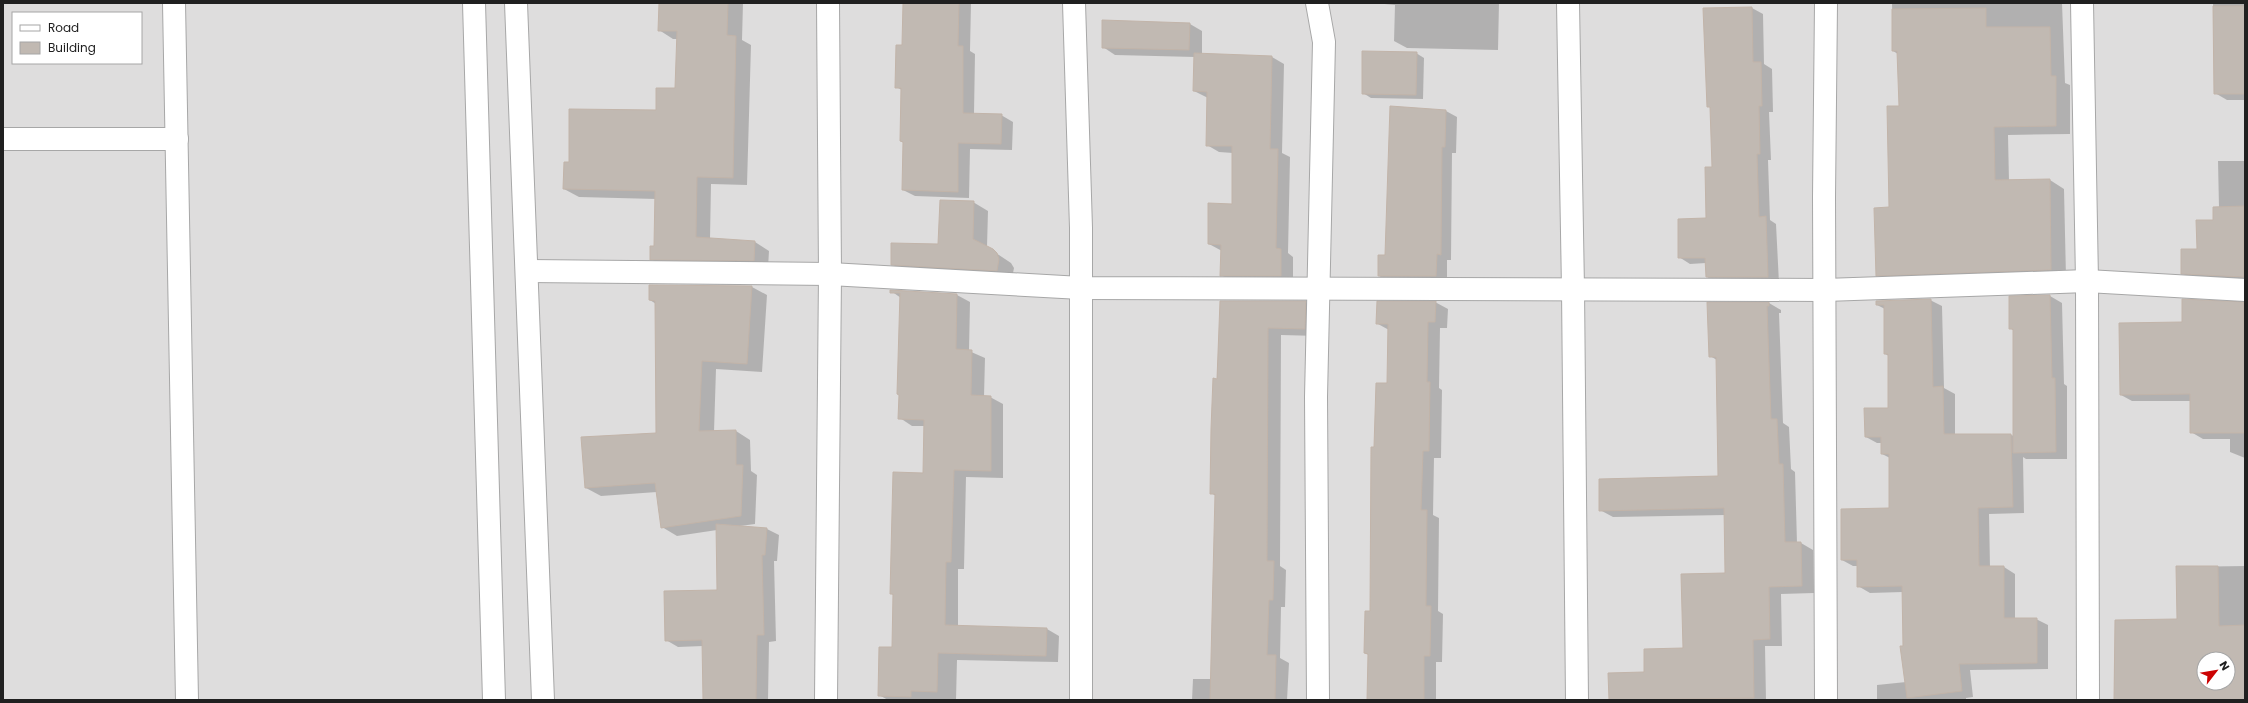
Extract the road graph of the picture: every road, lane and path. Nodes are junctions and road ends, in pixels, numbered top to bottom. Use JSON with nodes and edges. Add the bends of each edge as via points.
{"nodes":[{"id":1,"x":174,"y":3,"type":"edge"},
{"id":2,"x":474,"y":3,"type":"edge"},
{"id":3,"x":516,"y":3,"type":"edge"},
{"id":4,"x":828,"y":3,"type":"edge"},
{"id":5,"x":1074,"y":3,"type":"edge"},
{"id":6,"x":1317,"y":3,"type":"edge"},
{"id":7,"x":1568,"y":3,"type":"edge"},
{"id":8,"x":1826,"y":3,"type":"edge"},
{"id":9,"x":2082,"y":3,"type":"edge"},
{"id":10,"x":3,"y":139,"type":"edge"},
{"id":11,"x":177,"y":139,"type":"junction"},
{"id":12,"x":528,"y":271,"type":"junction"},
{"id":13,"x":830,"y":274,"type":"junction"},
{"id":14,"x":2087,"y":281,"type":"junction"},
{"id":15,"x":1318,"y":287,"type":"junction"},
{"id":16,"x":1081,"y":288,"type":"junction"},
{"id":17,"x":1574,"y":289,"type":"junction"},
{"id":18,"x":1825,"y":290,"type":"junction"},
{"id":19,"x":2245,"y":290,"type":"edge"},
{"id":20,"x":186,"y":700,"type":"edge"},
{"id":21,"x":494,"y":700,"type":"edge"},
{"id":22,"x":543,"y":700,"type":"edge"},
{"id":23,"x":826,"y":700,"type":"edge"},
{"id":24,"x":1081,"y":700,"type":"edge"},
{"id":25,"x":1318,"y":700,"type":"edge"},
{"id":26,"x":1577,"y":700,"type":"edge"},
{"id":27,"x":1826,"y":700,"type":"edge"},
{"id":28,"x":2088,"y":700,"type":"edge"}],
"edges":[{"from":1,"to":11,"type":"street"},
{"from":2,"to":21,"type":"street"},
{"from":3,"to":12,"type":"street"},
{"from":4,"to":13,"type":"street"},
{"from":5,"to":16,"type":"street"},
{"from":6,"to":15,"type":"street","via":[[1324,42]]},
{"from":7,"to":17,"type":"street"},
{"from":8,"to":18,"type":"street"},
{"from":9,"to":14,"type":"street"},
{"from":10,"to":11,"type":"street"},
{"from":11,"to":20,"type":"street"},
{"from":12,"to":13,"type":"street"},
{"from":12,"to":22,"type":"street"},
{"from":13,"to":16,"type":"street"},
{"from":13,"to":23,"type":"street"},
{"from":14,"to":18,"type":"street"},
{"from":14,"to":19,"type":"street"},
{"from":14,"to":28,"type":"street"},
{"from":15,"to":16,"type":"street"},
{"from":15,"to":17,"type":"street"},
{"from":15,"to":25,"type":"street"},
{"from":16,"to":24,"type":"street"},
{"from":17,"to":18,"type":"street"},
{"from":17,"to":26,"type":"street"},
{"from":18,"to":27,"type":"street"}]}
